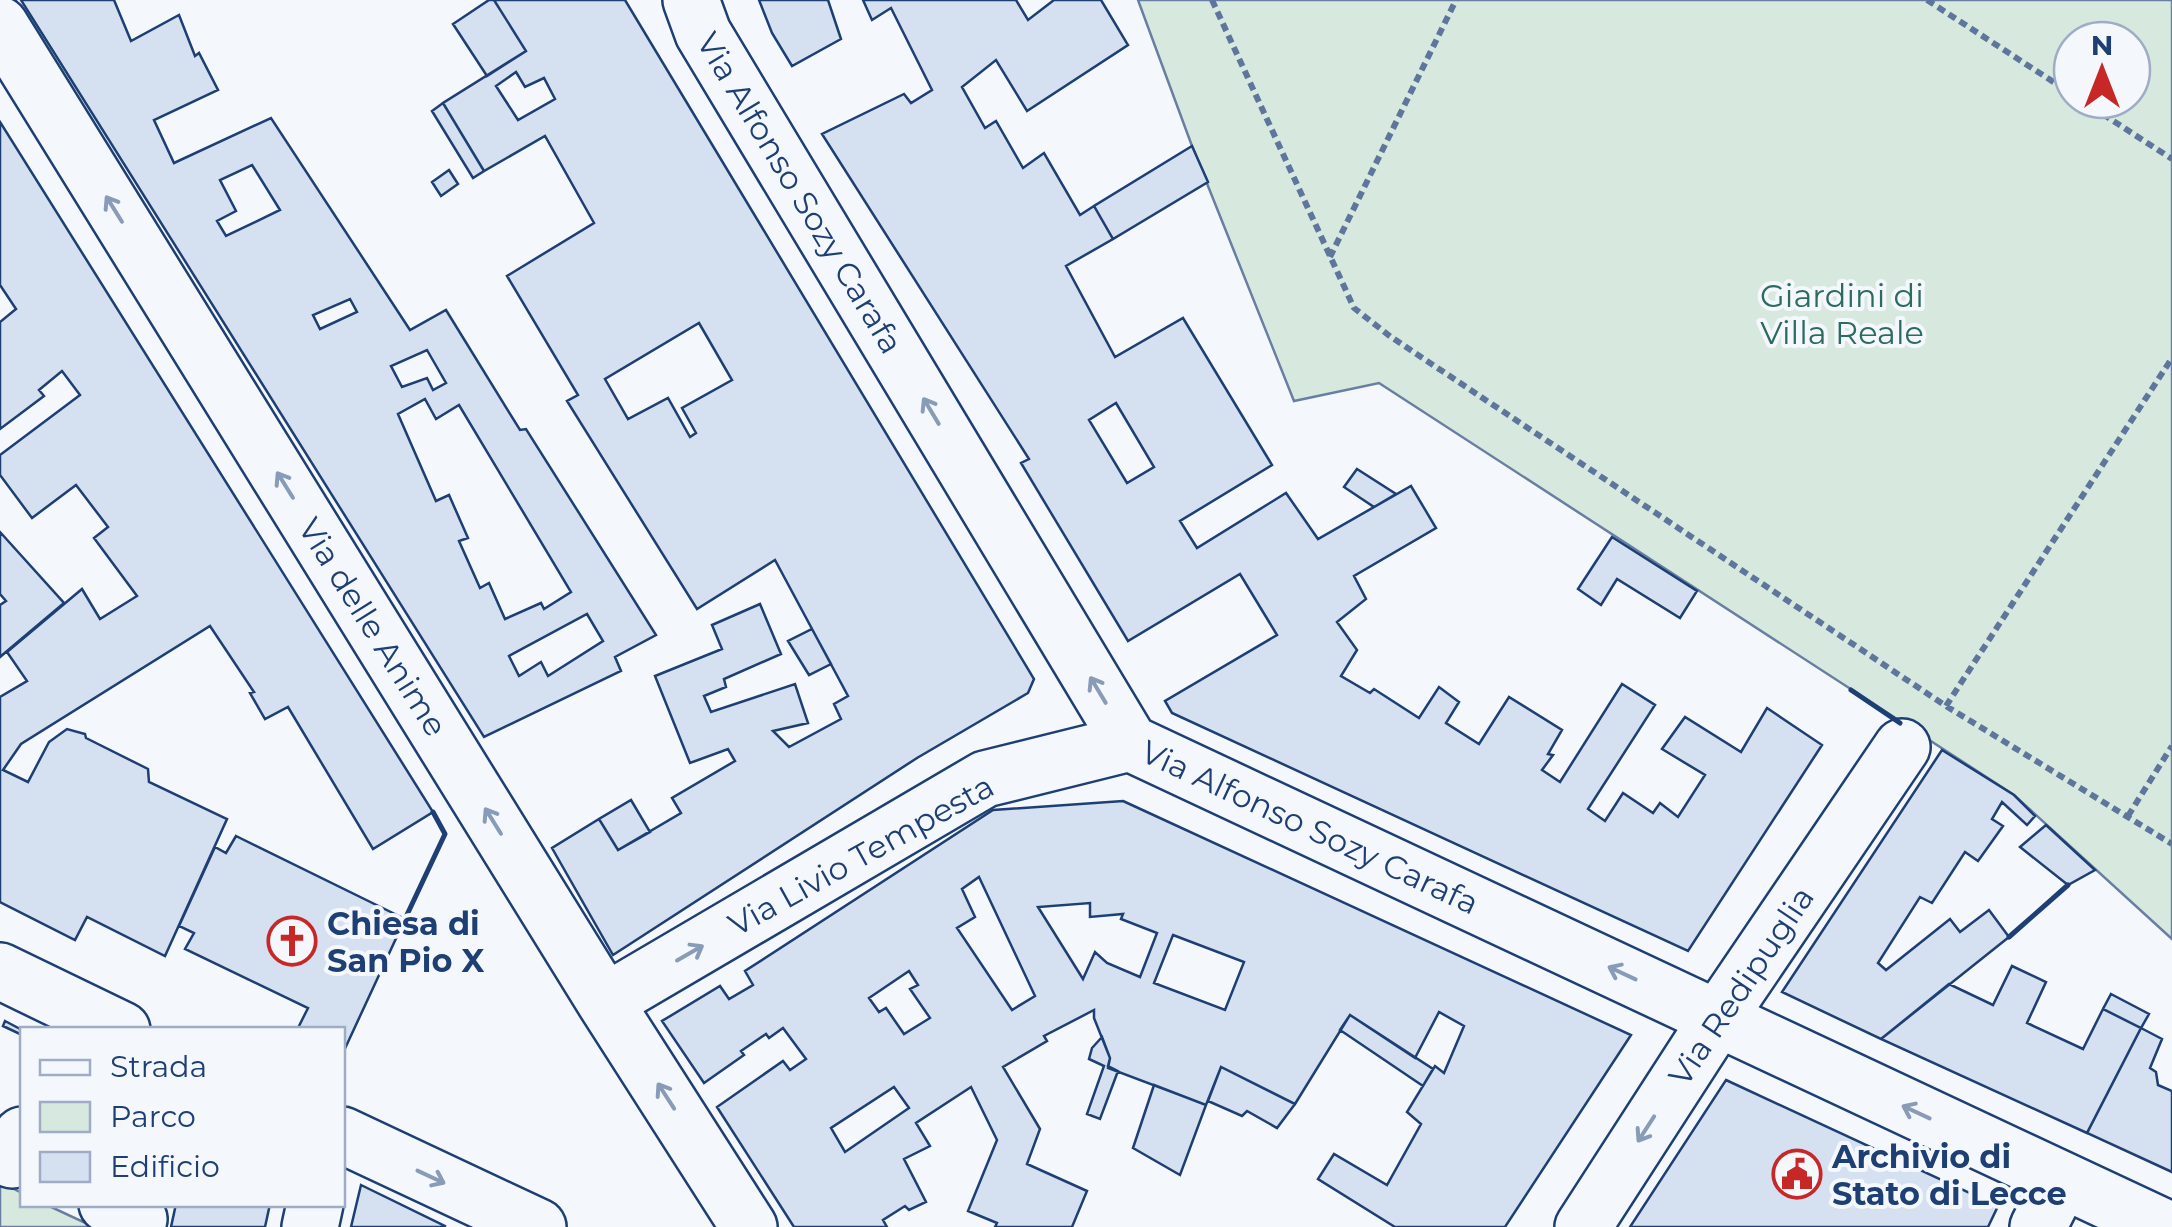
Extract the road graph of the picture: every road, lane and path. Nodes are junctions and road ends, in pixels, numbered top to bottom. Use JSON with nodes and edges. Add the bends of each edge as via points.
{"nodes":[{"id":1,"x":691,"y":0,"type":"edge"},
{"id":2,"x":1212,"y":0,"type":"edge"},
{"id":3,"x":1456,"y":0,"type":"edge"},
{"id":4,"x":1927,"y":0,"type":"edge"},
{"id":5,"x":0,"y":26,"type":"edge"},
{"id":6,"x":2052,"y":81,"type":"edge"},
{"id":7,"x":2112,"y":120,"type":"edge"},
{"id":8,"x":2172,"y":159,"type":"edge"},
{"id":9,"x":1330,"y":257,"type":"junction"},
{"id":10,"x":2172,"y":358,"type":"edge"},
{"id":11,"x":1946,"y":706,"type":"junction"},
{"id":12,"x":1130,"y":743,"type":"junction"},
{"id":13,"x":2172,"y":746,"type":"edge"},
{"id":14,"x":1902,"y":747,"type":"dead end"},
{"id":15,"x":2128,"y":816,"type":"junction"},
{"id":16,"x":2172,"y":844,"type":"edge"},
{"id":17,"x":0,"y":970,"type":"edge"},
{"id":18,"x":606,"y":1002,"type":"junction"},
{"id":19,"x":1718,"y":1018,"type":"junction"},
{"id":20,"x":89,"y":1022,"type":"edge"},
{"id":21,"x":345,"y":1137,"type":"edge"},
{"id":22,"x":712,"y":1203,"type":"edge"},
{"id":23,"x":2050,"y":1204,"type":"edge"},
{"id":24,"x":113,"y":1207,"type":"edge"},
{"id":25,"x":518,"y":1223,"type":"edge"},
{"id":26,"x":137,"y":1227,"type":"edge"},
{"id":27,"x":749,"y":1227,"type":"edge"},
{"id":28,"x":1582,"y":1227,"type":"edge"},
{"id":29,"x":2163,"y":1227,"type":"edge"}],
"edges":[{"from":12,"to":1,"type":"street","name":"Via Alfonso Sozy Carafa","one_way":true,"via":[[703,33]]},
{"from":2,"to":9,"type":"path"},
{"from":3,"to":9,"type":"path"},
{"from":4,"to":6,"type":"path"},
{"from":18,"to":5,"type":"street","name":"Via delle Anime","one_way":true},
{"from":7,"to":8,"type":"path"},
{"from":9,"to":11,"type":"path","via":[[1354,308],[1390,337]]},
{"from":10,"to":11,"type":"path"},
{"from":11,"to":15,"type":"path"},
{"from":18,"to":12,"type":"street","name":"Via Livio Tempesta","one_way":true,"via":[[985,780]]},
{"from":19,"to":12,"type":"street","name":"Via Alfonso Sozy Carafa","one_way":true},
{"from":13,"to":15,"type":"path"},
{"from":14,"to":19,"type":"street","name":"Via Redipuglia"},
{"from":15,"to":16,"type":"path"},
{"from":17,"to":20,"type":"street"},
{"from":22,"to":18,"type":"street","name":"Via delle Anime","one_way":true},
{"from":23,"to":19,"type":"street","name":"Via Alfonso Sozy Carafa","one_way":true},
{"from":19,"to":28,"type":"street","name":"Via Redipuglia","one_way":true},
{"from":21,"to":25,"type":"street","one_way":true},
{"from":22,"to":27,"type":"street","name":"Via delle Anime"},
{"from":23,"to":29,"type":"street","name":"Via Alfonso Sozy Carafa"},
{"from":24,"to":26,"type":"street","via":[[139,1220]]}]}
